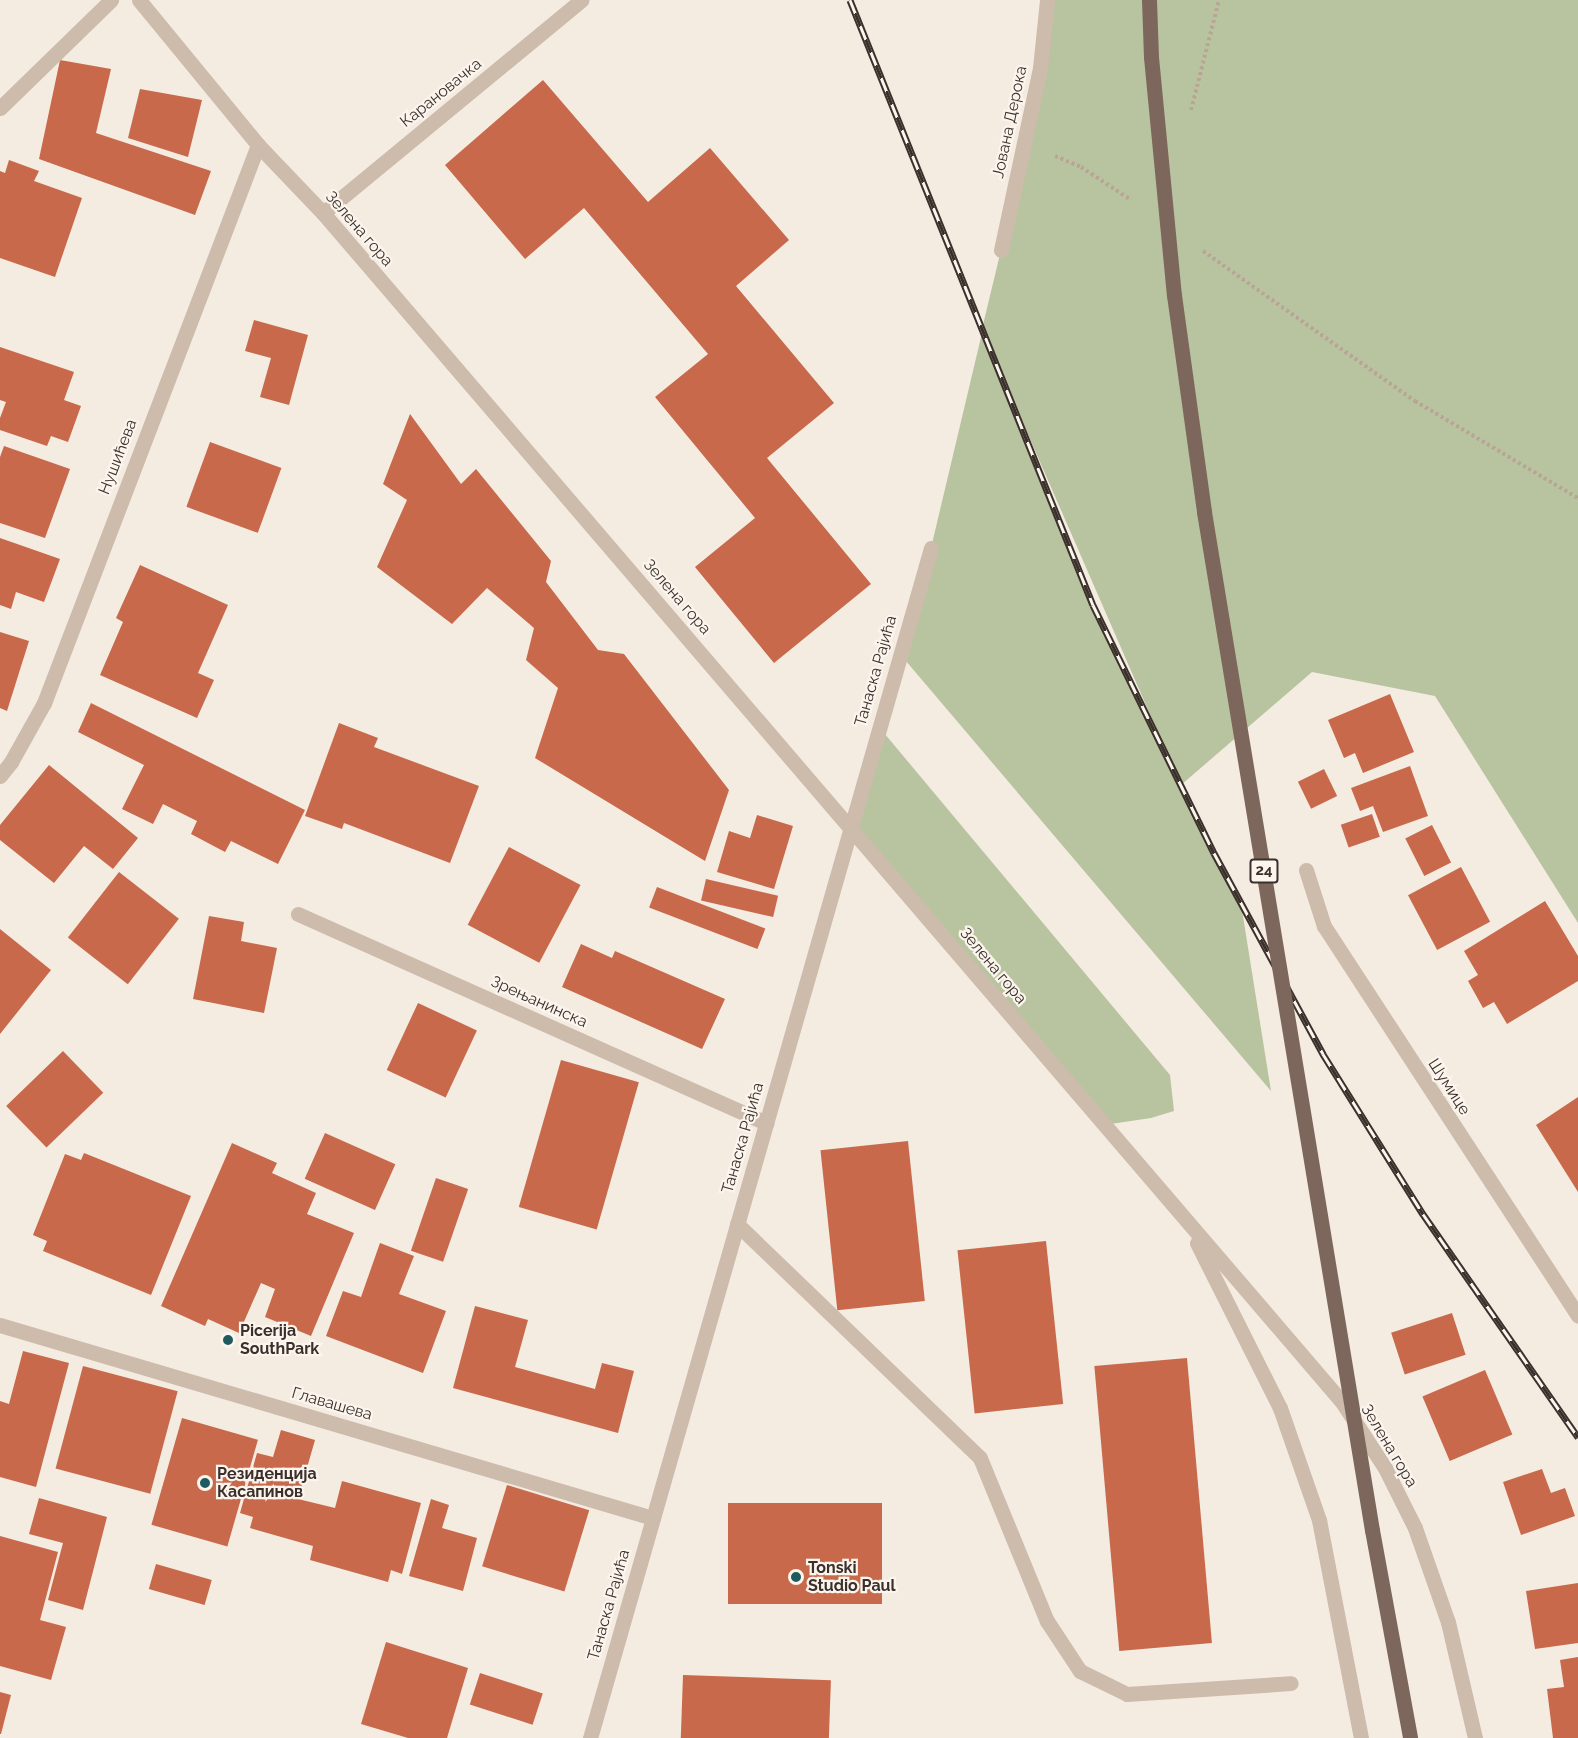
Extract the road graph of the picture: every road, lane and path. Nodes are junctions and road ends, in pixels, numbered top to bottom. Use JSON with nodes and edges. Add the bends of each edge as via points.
{"nodes":[{"id":1,"x":111,"y":0,"type":"edge"},
{"id":2,"x":139,"y":0,"type":"edge"},
{"id":3,"x":581,"y":0,"type":"edge"},
{"id":4,"x":1047,"y":0,"type":"edge"},
{"id":5,"x":1149,"y":0,"type":"edge"},
{"id":6,"x":0,"y":108,"type":"edge"},
{"id":7,"x":258,"y":145,"type":"junction"},
{"id":8,"x":1023,"y":147,"type":"junction"},
{"id":9,"x":1132,"y":201,"type":"dead end"},
{"id":10,"x":322,"y":213,"type":"junction"},
{"id":11,"x":1198,"y":248,"type":"dead end"},
{"id":12,"x":1001,"y":250,"type":"dead end"},
{"id":13,"x":1578,"y":498,"type":"edge"},
{"id":14,"x":931,"y":548,"type":"dead end"},
{"id":15,"x":0,"y":776,"type":"edge"},
{"id":16,"x":851,"y":826,"type":"junction"},
{"id":17,"x":1306,"y":870,"type":"dead end"},
{"id":18,"x":298,"y":914,"type":"dead end"},
{"id":19,"x":766,"y":1123,"type":"junction"},
{"id":20,"x":1184,"y":1220,"type":"junction"},
{"id":21,"x":737,"y":1224,"type":"junction"},
{"id":22,"x":1578,"y":1316,"type":"edge"},
{"id":23,"x":0,"y":1325,"type":"edge"},
{"id":24,"x":653,"y":1518,"type":"junction"},
{"id":25,"x":1292,"y":1683,"type":"dead end"},
{"id":26,"x":590,"y":1738,"type":"edge"},
{"id":27,"x":1361,"y":1738,"type":"edge"},
{"id":28,"x":1410,"y":1738,"type":"edge"},
{"id":29,"x":1475,"y":1738,"type":"edge"}],
"edges":[{"from":1,"to":6,"type":"street"},
{"from":2,"to":7,"type":"street","name":"Зелена гора"},
{"from":3,"to":10,"type":"street","name":"Карановачка"},
{"from":4,"to":8,"type":"street","name":"Јована Дерока","via":[[1040,68]]},
{"from":5,"to":28,"type":"main road","number":"24","bridge":true,"via":[[1174,295],[1204,512],[1372,1530]]},
{"from":7,"to":10,"type":"street","name":"Зелена гора"},
{"from":7,"to":15,"type":"street","name":"Нушићева","via":[[44,704]]},
{"from":8,"to":9,"type":"path","via":[[1081,167]]},
{"from":8,"to":12,"type":"street","name":"Јована Дерока"},
{"from":10,"to":16,"type":"street","name":"Зелена гора"},
{"from":11,"to":13,"type":"path","via":[[1415,401]]},
{"from":14,"to":16,"type":"street","name":"Танаска Рајића"},
{"from":16,"to":19,"type":"street","name":"Танаска Рајића"},
{"from":16,"to":20,"type":"street","name":"Зелена гора"},
{"from":17,"to":22,"type":"street","name":"Шумице","via":[[1324,926]]},
{"from":18,"to":19,"type":"street","name":"Зрењанинска"},
{"from":19,"to":21,"type":"street","name":"Танаска Рајића"},
{"from":20,"to":27,"type":"street","name":"Зелена гора","via":[[1280,1408],[1319,1520]]},
{"from":20,"to":29,"type":"street","name":"Зелена гора","via":[[1342,1402],[1385,1468],[1415,1528],[1448,1622]]},
{"from":21,"to":24,"type":"street","name":"Танаска Рајића"},
{"from":21,"to":25,"type":"street","via":[[980,1458],[1047,1621],[1080,1671],[1127,1694]]},
{"from":23,"to":24,"type":"street","name":"Главашева"},
{"from":24,"to":26,"type":"street","name":"Танаска Рајића"}]}
